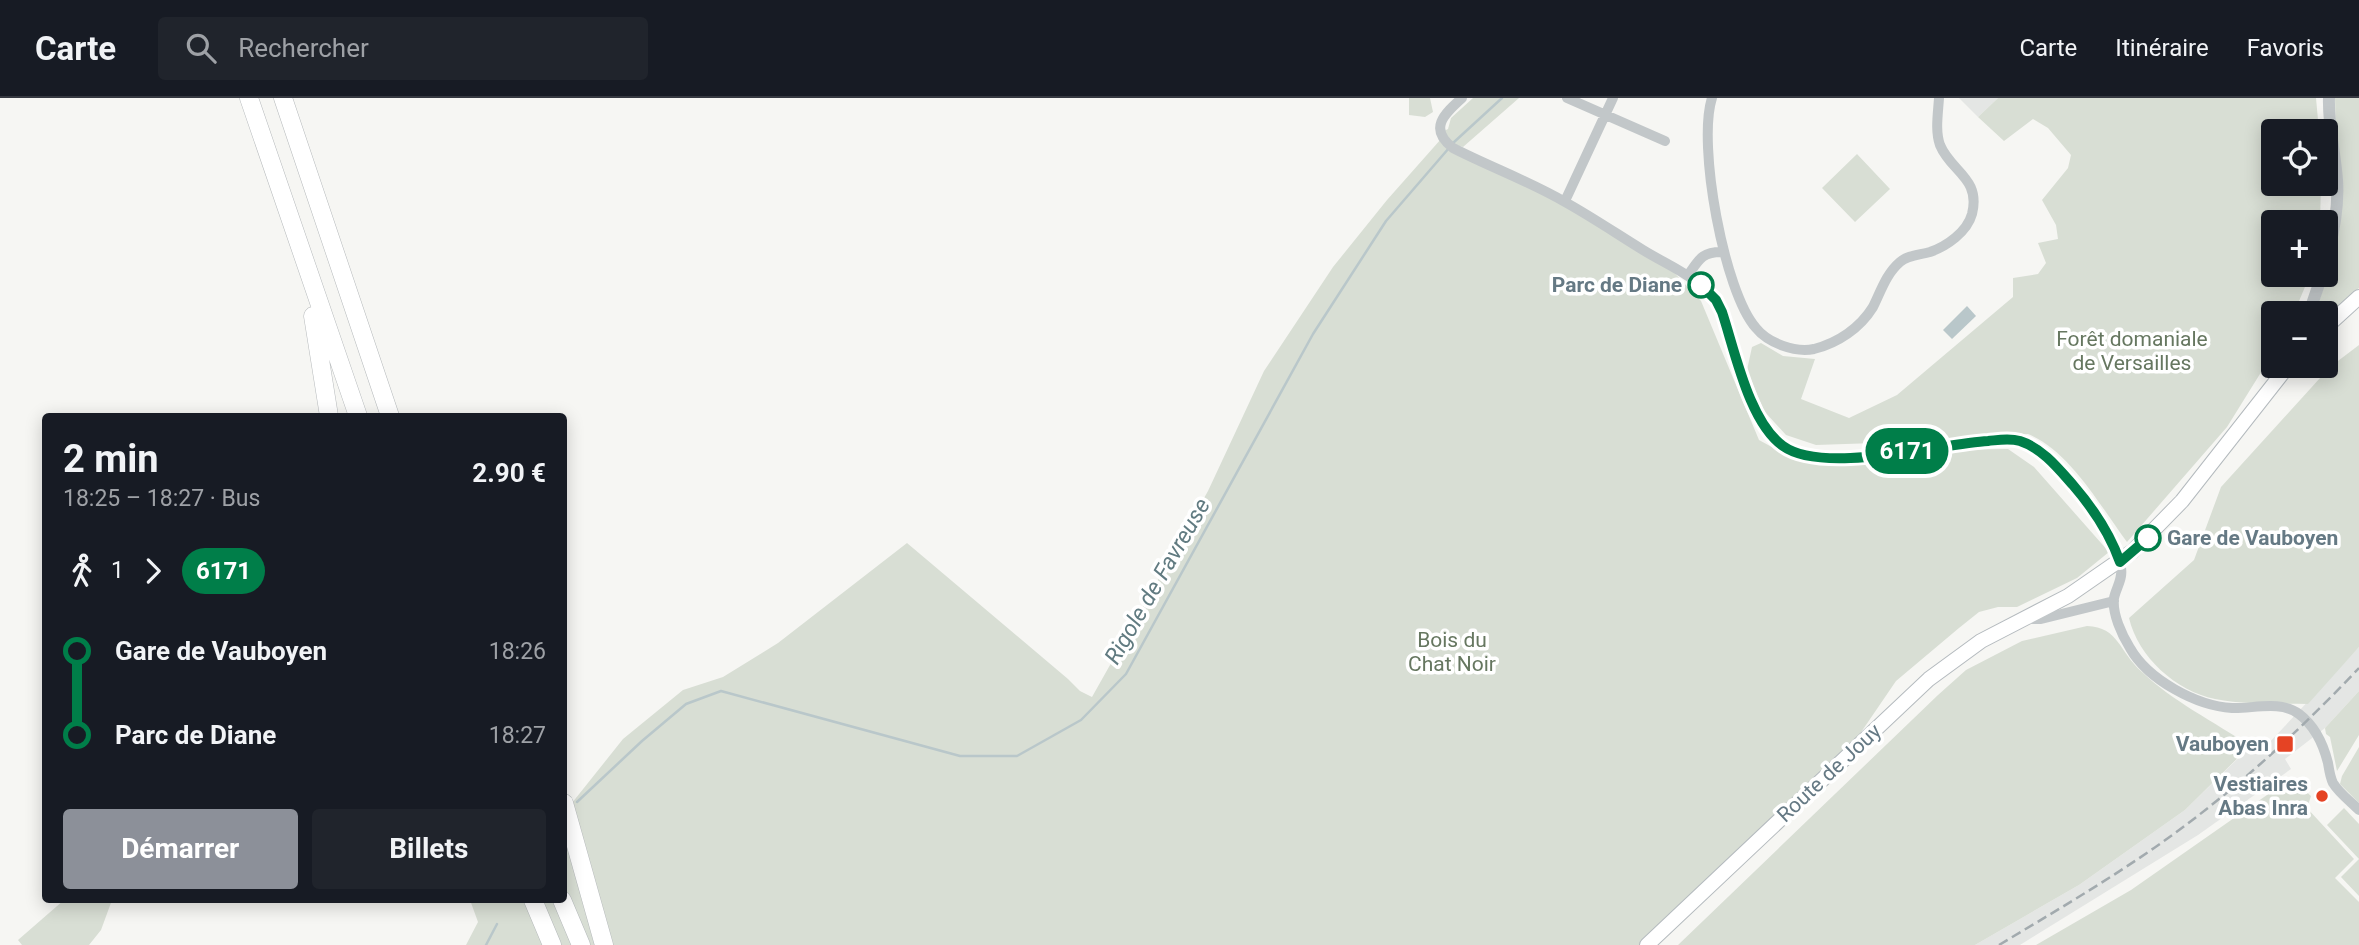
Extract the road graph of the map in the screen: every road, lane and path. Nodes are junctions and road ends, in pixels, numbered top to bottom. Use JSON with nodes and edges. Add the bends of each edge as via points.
{"nodes":[{"id":1,"x":249,"y":98,"type":"edge"},
{"id":2,"x":284,"y":98,"type":"edge"},
{"id":3,"x":1462,"y":98,"type":"edge"},
{"id":4,"x":1567,"y":98,"type":"edge"},
{"id":5,"x":1613,"y":98,"type":"edge"},
{"id":6,"x":1712,"y":98,"type":"edge"},
{"id":7,"x":1939,"y":98,"type":"edge"},
{"id":8,"x":2329,"y":98,"type":"edge"},
{"id":9,"x":1605,"y":116,"type":"junction"},
{"id":10,"x":1665,"y":141,"type":"dead end"},
{"id":11,"x":1565,"y":201,"type":"junction"},
{"id":12,"x":2335,"y":210,"type":"edge"},
{"id":13,"x":1724,"y":252,"type":"junction"},
{"id":14,"x":1689,"y":274,"type":"junction"},
{"id":15,"x":313,"y":288,"type":"junction"},
{"id":16,"x":2359,"y":297,"type":"edge"},
{"id":17,"x":2338,"y":316,"type":"edge"},
{"id":18,"x":2279,"y":378,"type":"edge"},
{"id":19,"x":329,"y":413,"type":"edge"},
{"id":20,"x":357,"y":413,"type":"edge"},
{"id":21,"x":389,"y":413,"type":"edge"},
{"id":22,"x":2120,"y":562,"type":"junction"},
{"id":23,"x":2114,"y":601,"type":"junction"},
{"id":24,"x":2023,"y":619,"type":"junction"},
{"id":25,"x":2359,"y":810,"type":"edge"},
{"id":26,"x":567,"y":814,"type":"edge"},
{"id":27,"x":534,"y":903,"type":"edge"},
{"id":28,"x":563,"y":903,"type":"edge"},
{"id":29,"x":552,"y":945,"type":"edge"},
{"id":30,"x":581,"y":945,"type":"edge"},
{"id":31,"x":604,"y":945,"type":"edge"},
{"id":32,"x":1647,"y":945,"type":"edge"}],
"edges":[{"from":1,"to":15,"type":"highway"},
{"from":2,"to":21,"type":"highway"},
{"from":3,"to":11,"type":"street","via":[[1441,120],[1448,143]]},
{"from":4,"to":9,"type":"street"},
{"from":5,"to":9,"type":"street"},
{"from":6,"to":13,"type":"street","via":[[1710,186]]},
{"from":7,"to":13,"type":"street","via":[[1939,141],[1971,186],[1969,222],[1961,234],[1933,251],[1896,265],[1867,316],[1847,335],[1804,350],[1767,338],[1746,313]]},
{"from":8,"to":12,"type":"street"},
{"from":9,"to":10,"type":"street"},
{"from":9,"to":11,"type":"street"},
{"from":11,"to":14,"type":"street"},
{"from":13,"to":14,"type":"street","via":[[1702,255]]},
{"from":14,"to":22,"type":"street","via":[[1716,300],[1747,393],[1758,416],[1783,446],[1830,458],[1972,441],[2018,441],[2046,457],[2081,495]]},
{"from":15,"to":19,"type":"highway"},
{"from":15,"to":20,"type":"highway"},
{"from":16,"to":17,"type":"main road"},
{"from":18,"to":22,"type":"main road","name":"Route de Jouy","via":[[2182,500]]},
{"from":22,"to":23,"type":"street"},
{"from":22,"to":24,"type":"main road","name":"Route de Jouy"},
{"from":23,"to":24,"type":"street","name":"Route de Jouy"},
{"from":23,"to":25,"type":"street","via":[[2130,649],[2150,671],[2181,692],[2211,706],[2277,706],[2303,717],[2321,740],[2334,785]]},
{"from":24,"to":32,"type":"main road","name":"Route de Jouy","via":[[1980,641],[1929,679]]},
{"from":26,"to":31,"type":"highway"},
{"from":27,"to":29,"type":"highway"},
{"from":28,"to":30,"type":"highway"}]}
